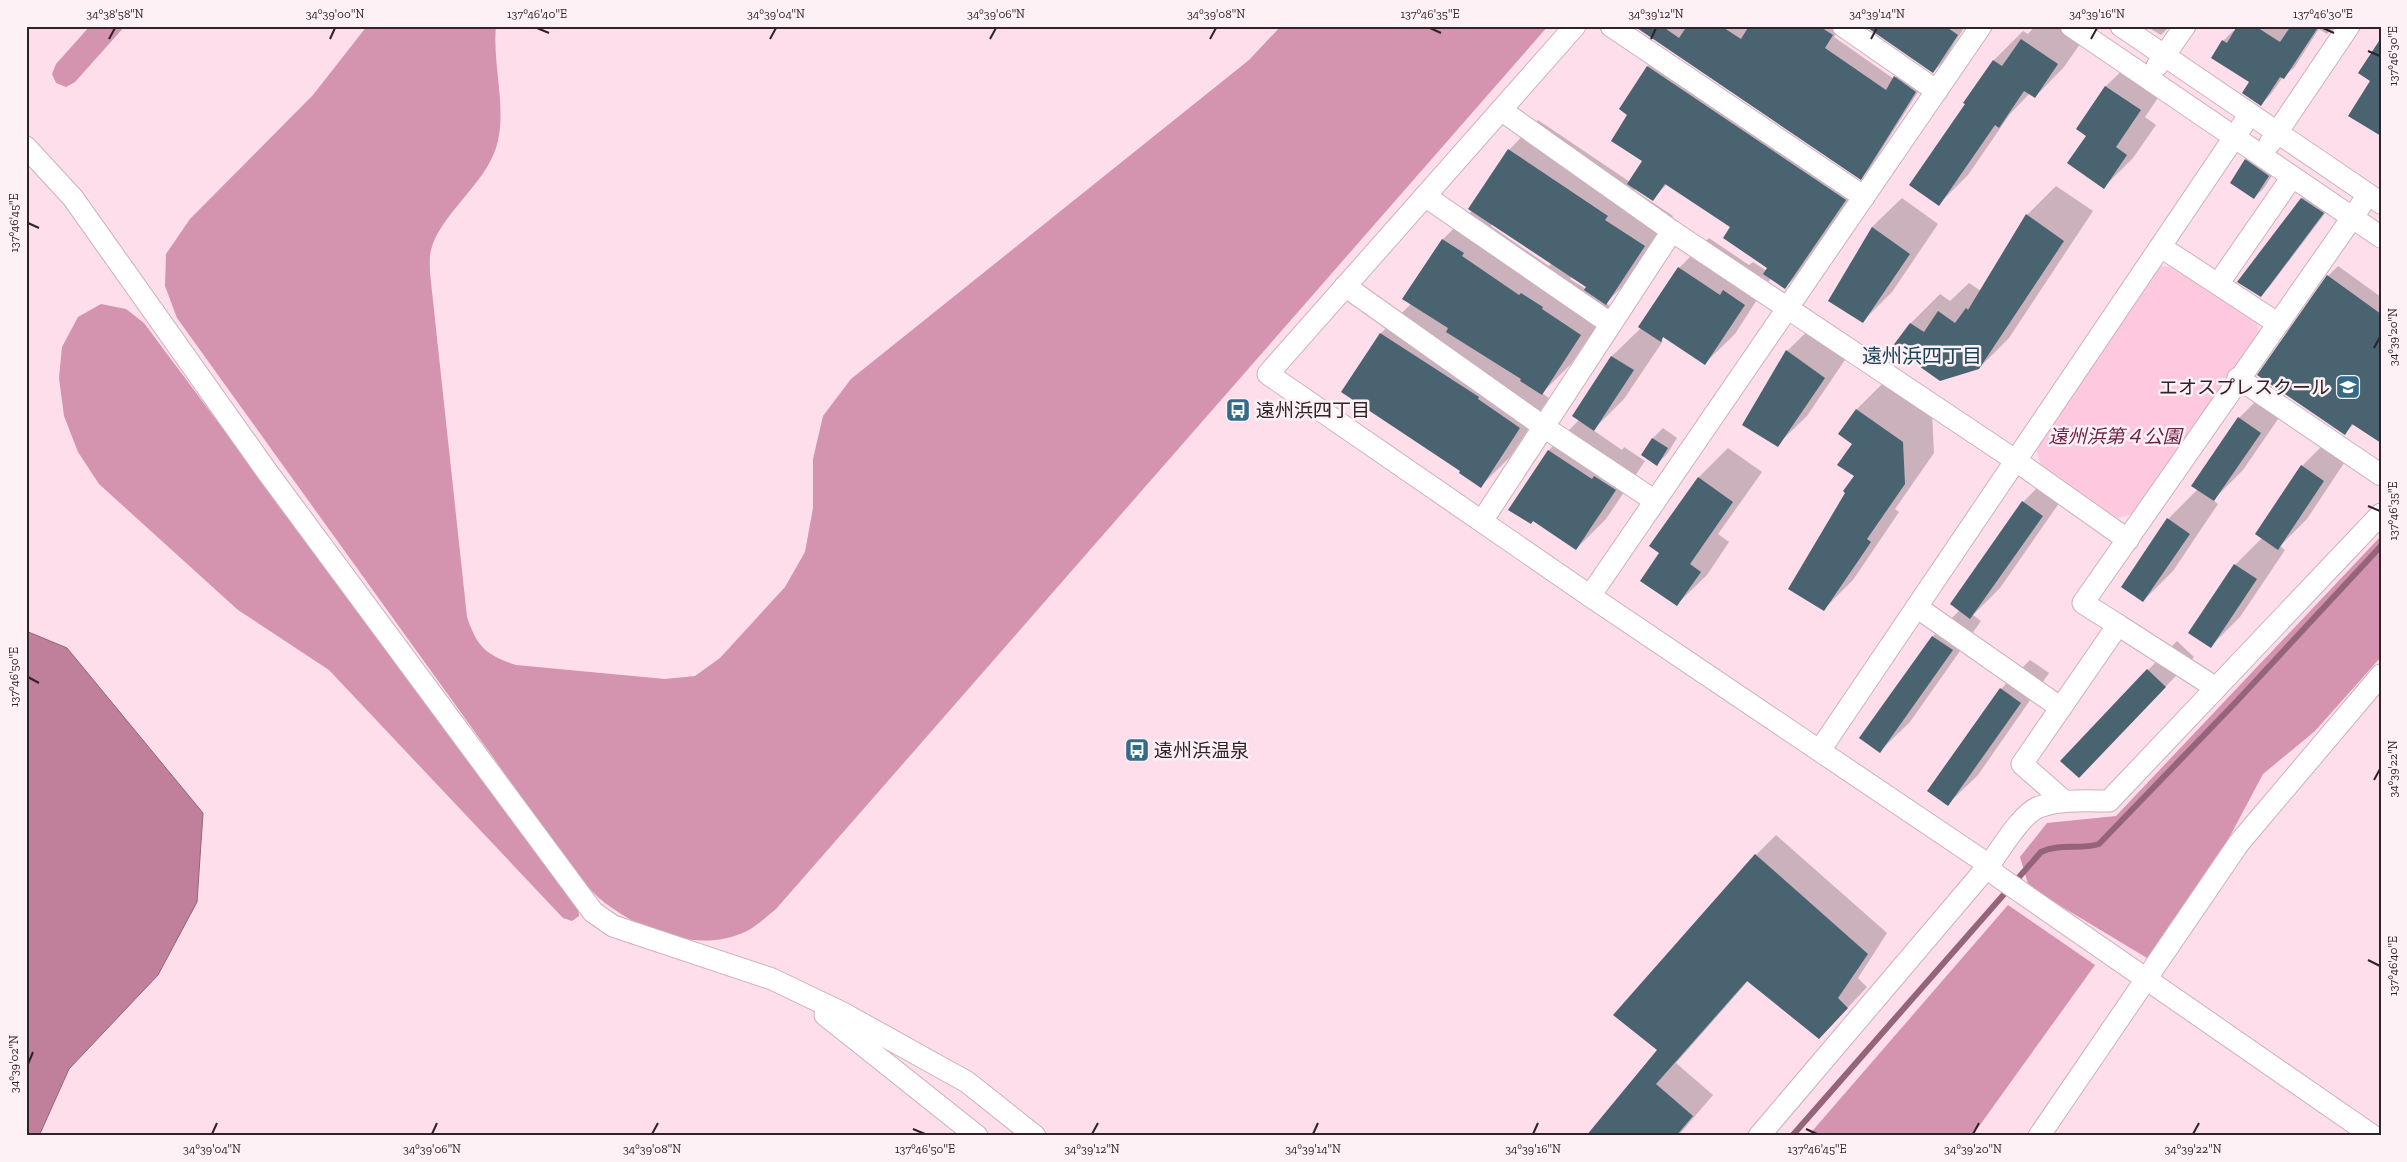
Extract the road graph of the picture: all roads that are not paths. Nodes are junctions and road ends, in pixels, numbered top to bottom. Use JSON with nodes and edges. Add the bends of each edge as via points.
{"nodes":[{"id":1,"x":1575,"y":26,"type":"edge"},
{"id":2,"x":1611,"y":26,"type":"edge"},
{"id":3,"x":1843,"y":26,"type":"edge"},
{"id":4,"x":1981,"y":26,"type":"edge"},
{"id":5,"x":2071,"y":26,"type":"edge"},
{"id":6,"x":2120,"y":26,"type":"edge"},
{"id":7,"x":2185,"y":26,"type":"edge"},
{"id":8,"x":2349,"y":26,"type":"edge"},
{"id":9,"x":2164,"y":56,"type":"junction"},
{"id":10,"x":2149,"y":79,"type":"junction"},
{"id":11,"x":1937,"y":91,"type":"junction"},
{"id":12,"x":1501,"y":110,"type":"junction"},
{"id":13,"x":2250,"y":114,"type":"junction"},
{"id":14,"x":2277,"y":133,"type":"junction"},
{"id":15,"x":2234,"y":137,"type":"junction"},
{"id":16,"x":26,"y":146,"type":"edge"},
{"id":17,"x":2261,"y":156,"type":"junction"},
{"id":18,"x":2292,"y":176,"type":"junction"},
{"id":19,"x":1425,"y":196,"type":"junction"},
{"id":20,"x":1864,"y":197,"type":"junction"},
{"id":21,"x":2374,"y":199,"type":"edge"},
{"id":22,"x":2352,"y":217,"type":"junction"},
{"id":23,"x":2378,"y":230,"type":"edge"},
{"id":24,"x":1672,"y":231,"type":"junction"},
{"id":25,"x":2161,"y":247,"type":"junction"},
{"id":26,"x":2218,"y":284,"type":"junction"},
{"id":27,"x":1345,"y":286,"type":"junction"},
{"id":28,"x":1788,"y":309,"type":"junction"},
{"id":29,"x":2277,"y":323,"type":"junction"},
{"id":30,"x":1611,"y":324,"type":"junction"},
{"id":31,"x":2238,"y":378,"type":"junction"},
{"id":32,"x":1544,"y":427,"type":"junction"},
{"id":33,"x":2015,"y":460,"type":"junction"},
{"id":34,"x":2381,"y":475,"type":"edge"},
{"id":35,"x":1655,"y":501,"type":"junction"},
{"id":36,"x":2381,"y":514,"type":"edge"},
{"id":37,"x":1482,"y":521,"type":"junction"},
{"id":38,"x":2128,"y":540,"type":"junction"},
{"id":39,"x":1590,"y":596,"type":"junction"},
{"id":40,"x":1918,"y":608,"type":"junction"},
{"id":41,"x":2118,"y":625,"type":"junction"},
{"id":42,"x":2381,"y":675,"type":"edge"},
{"id":43,"x":2216,"y":688,"type":"junction"},
{"id":44,"x":2061,"y":708,"type":"junction"},
{"id":45,"x":1820,"y":750,"type":"junction"},
{"id":46,"x":2064,"y":801,"type":"junction"},
{"id":47,"x":1989,"y":865,"type":"junction"},
{"id":48,"x":2147,"y":978,"type":"junction"},
{"id":49,"x":796,"y":991,"type":"junction"},
{"id":50,"x":977,"y":1136,"type":"edge"},
{"id":51,"x":1035,"y":1136,"type":"edge"},
{"id":52,"x":1759,"y":1136,"type":"edge"},
{"id":53,"x":2039,"y":1136,"type":"edge"},
{"id":54,"x":2373,"y":1136,"type":"edge"}],
"edges":[{"from":1,"to":12,"type":"street"},
{"from":2,"to":20,"type":"street"},
{"from":3,"to":11,"type":"street"},
{"from":4,"to":11,"type":"street"},
{"from":5,"to":10,"type":"street"},
{"from":6,"to":9,"type":"street"},
{"from":7,"to":9,"type":"street"},
{"from":8,"to":14,"type":"street"},
{"from":9,"to":10,"type":"street"},
{"from":9,"to":13,"type":"street"},
{"from":10,"to":15,"type":"street"},
{"from":11,"to":20,"type":"street"},
{"from":12,"to":19,"type":"street"},
{"from":12,"to":24,"type":"street"},
{"from":13,"to":14,"type":"street"},
{"from":13,"to":15,"type":"street"},
{"from":14,"to":17,"type":"street"},
{"from":14,"to":21,"type":"street"},
{"from":15,"to":17,"type":"street"},
{"from":15,"to":25,"type":"street"},
{"from":16,"to":49,"type":"street","via":[[74,198],[268,473],[593,912],[613,926],[772,979]]},
{"from":17,"to":18,"type":"street"},
{"from":18,"to":22,"type":"street"},
{"from":18,"to":26,"type":"street"},
{"from":19,"to":27,"type":"street"},
{"from":19,"to":30,"type":"street"},
{"from":20,"to":28,"type":"street"},
{"from":21,"to":22,"type":"street"},
{"from":22,"to":23,"type":"street"},
{"from":22,"to":29,"type":"street"},
{"from":24,"to":28,"type":"street"},
{"from":24,"to":30,"type":"street"},
{"from":25,"to":26,"type":"street"},
{"from":25,"to":33,"type":"street"},
{"from":26,"to":29,"type":"street"},
{"from":27,"to":32,"type":"street"},
{"from":27,"to":37,"type":"street","via":[[1268,374]]},
{"from":28,"to":33,"type":"street"},
{"from":28,"to":35,"type":"street"},
{"from":29,"to":31,"type":"street"},
{"from":30,"to":32,"type":"street"},
{"from":31,"to":34,"type":"street"},
{"from":31,"to":38,"type":"street"},
{"from":32,"to":35,"type":"street"},
{"from":32,"to":37,"type":"street"},
{"from":33,"to":38,"type":"street"},
{"from":33,"to":40,"type":"street"},
{"from":35,"to":39,"type":"street"},
{"from":36,"to":43,"type":"street"},
{"from":37,"to":39,"type":"street"},
{"from":38,"to":41,"type":"street","via":[[2083,603]]},
{"from":39,"to":45,"type":"street"},
{"from":40,"to":44,"type":"street"},
{"from":40,"to":45,"type":"street"},
{"from":41,"to":43,"type":"street"},
{"from":41,"to":44,"type":"street"},
{"from":42,"to":48,"type":"street","via":[[2239,843]]},
{"from":43,"to":46,"type":"street","via":[[2109,801]]},
{"from":44,"to":46,"type":"street","via":[[2022,764]]},
{"from":45,"to":47,"type":"street"},
{"from":46,"to":47,"type":"street","via":[[2038,808],[2020,823]]},
{"from":47,"to":48,"type":"street","via":[[1996,875]]},
{"from":47,"to":52,"type":"street"},
{"from":48,"to":53,"type":"street"},
{"from":48,"to":54,"type":"street"},
{"from":49,"to":50,"type":"street"},
{"from":49,"to":51,"type":"street","via":[[841,1012],[967,1082]]}]}
